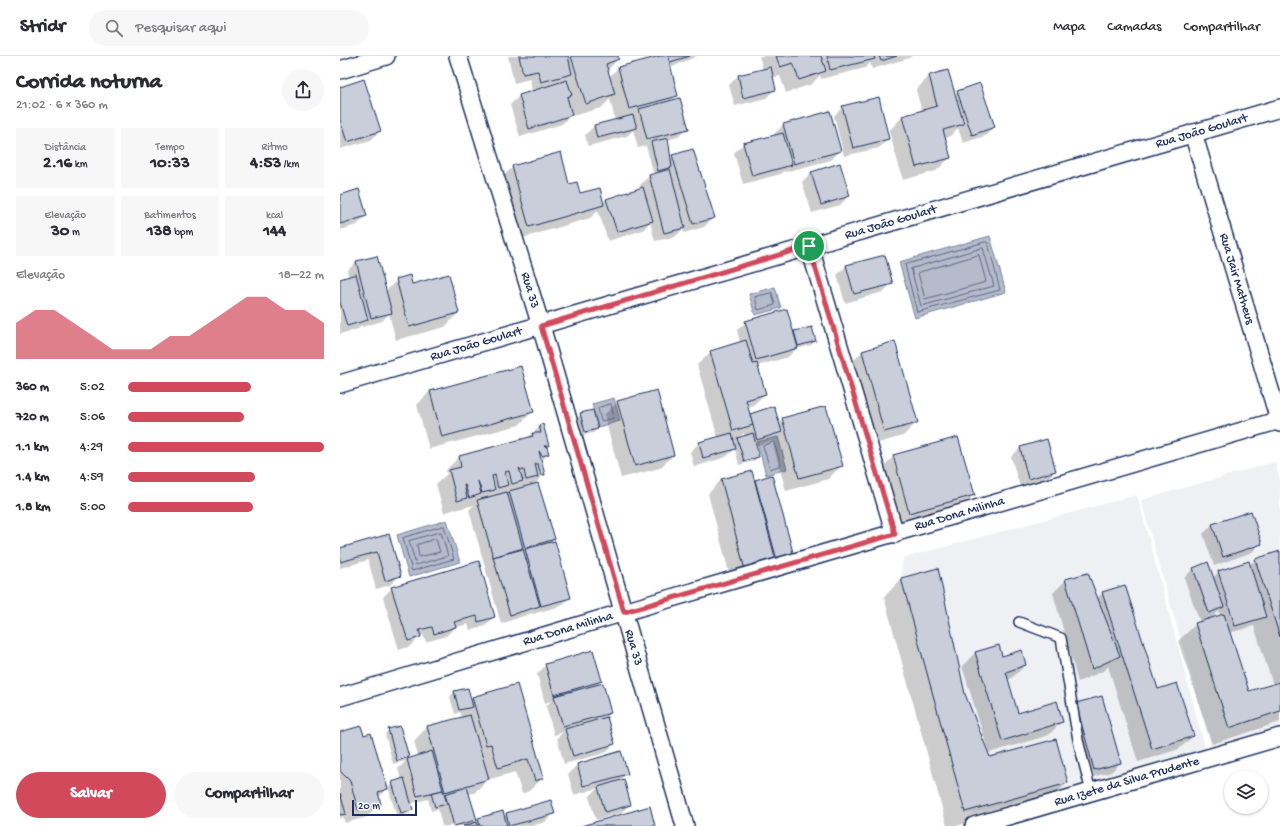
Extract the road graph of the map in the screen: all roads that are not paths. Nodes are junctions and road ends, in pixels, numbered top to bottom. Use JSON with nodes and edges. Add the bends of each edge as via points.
{"nodes":[{"id":1,"x":386,"y":56,"type":"edge"},
{"id":2,"x":458,"y":56,"type":"edge"},
{"id":3,"x":340,"y":70,"type":"edge"},
{"id":4,"x":1280,"y":108,"type":"edge"},
{"id":5,"x":1193,"y":134,"type":"junction"},
{"id":6,"x":809,"y":246,"type":"junction"},
{"id":7,"x":541,"y":326,"type":"junction"},
{"id":8,"x":340,"y":384,"type":"edge"},
{"id":9,"x":1280,"y":421,"type":"edge"},
{"id":10,"x":895,"y":534,"type":"junction"},
{"id":11,"x":624,"y":612,"type":"junction"},
{"id":12,"x":1019,"y":622,"type":"dead end"},
{"id":13,"x":340,"y":697,"type":"edge"},
{"id":14,"x":1280,"y":737,"type":"edge"},
{"id":15,"x":1091,"y":792,"type":"junction"},
{"id":16,"x":685,"y":826,"type":"edge"},
{"id":17,"x":977,"y":826,"type":"edge"}],
"edges":[{"from":1,"to":3,"type":"street"},
{"from":2,"to":7,"type":"street","name":"Rua 33"},
{"from":4,"to":5,"type":"street","name":"Rua João Goulart"},
{"from":5,"to":6,"type":"street","name":"Rua João Goulart"},
{"from":5,"to":9,"type":"street","name":"Rua Jair Matheus"},
{"from":6,"to":7,"type":"street","name":"Rua João Goulart"},
{"from":6,"to":10,"type":"street"},
{"from":7,"to":8,"type":"street","name":"Rua João Goulart"},
{"from":7,"to":11,"type":"street","name":"Rua 33"},
{"from":9,"to":10,"type":"street","name":"Rua Dona Milinha"},
{"from":10,"to":11,"type":"street","name":"Rua Dona Milinha"},
{"from":11,"to":13,"type":"street","name":"Rua Dona Milinha"},
{"from":11,"to":16,"type":"street","name":"Rua 33"},
{"from":12,"to":15,"type":"lane","via":[[1061,638],[1078,740]]},
{"from":14,"to":15,"type":"street","name":"Rua Izete da Silva Prudente"},
{"from":15,"to":17,"type":"street","name":"Rua Izete da Silva Prudente"}]}
